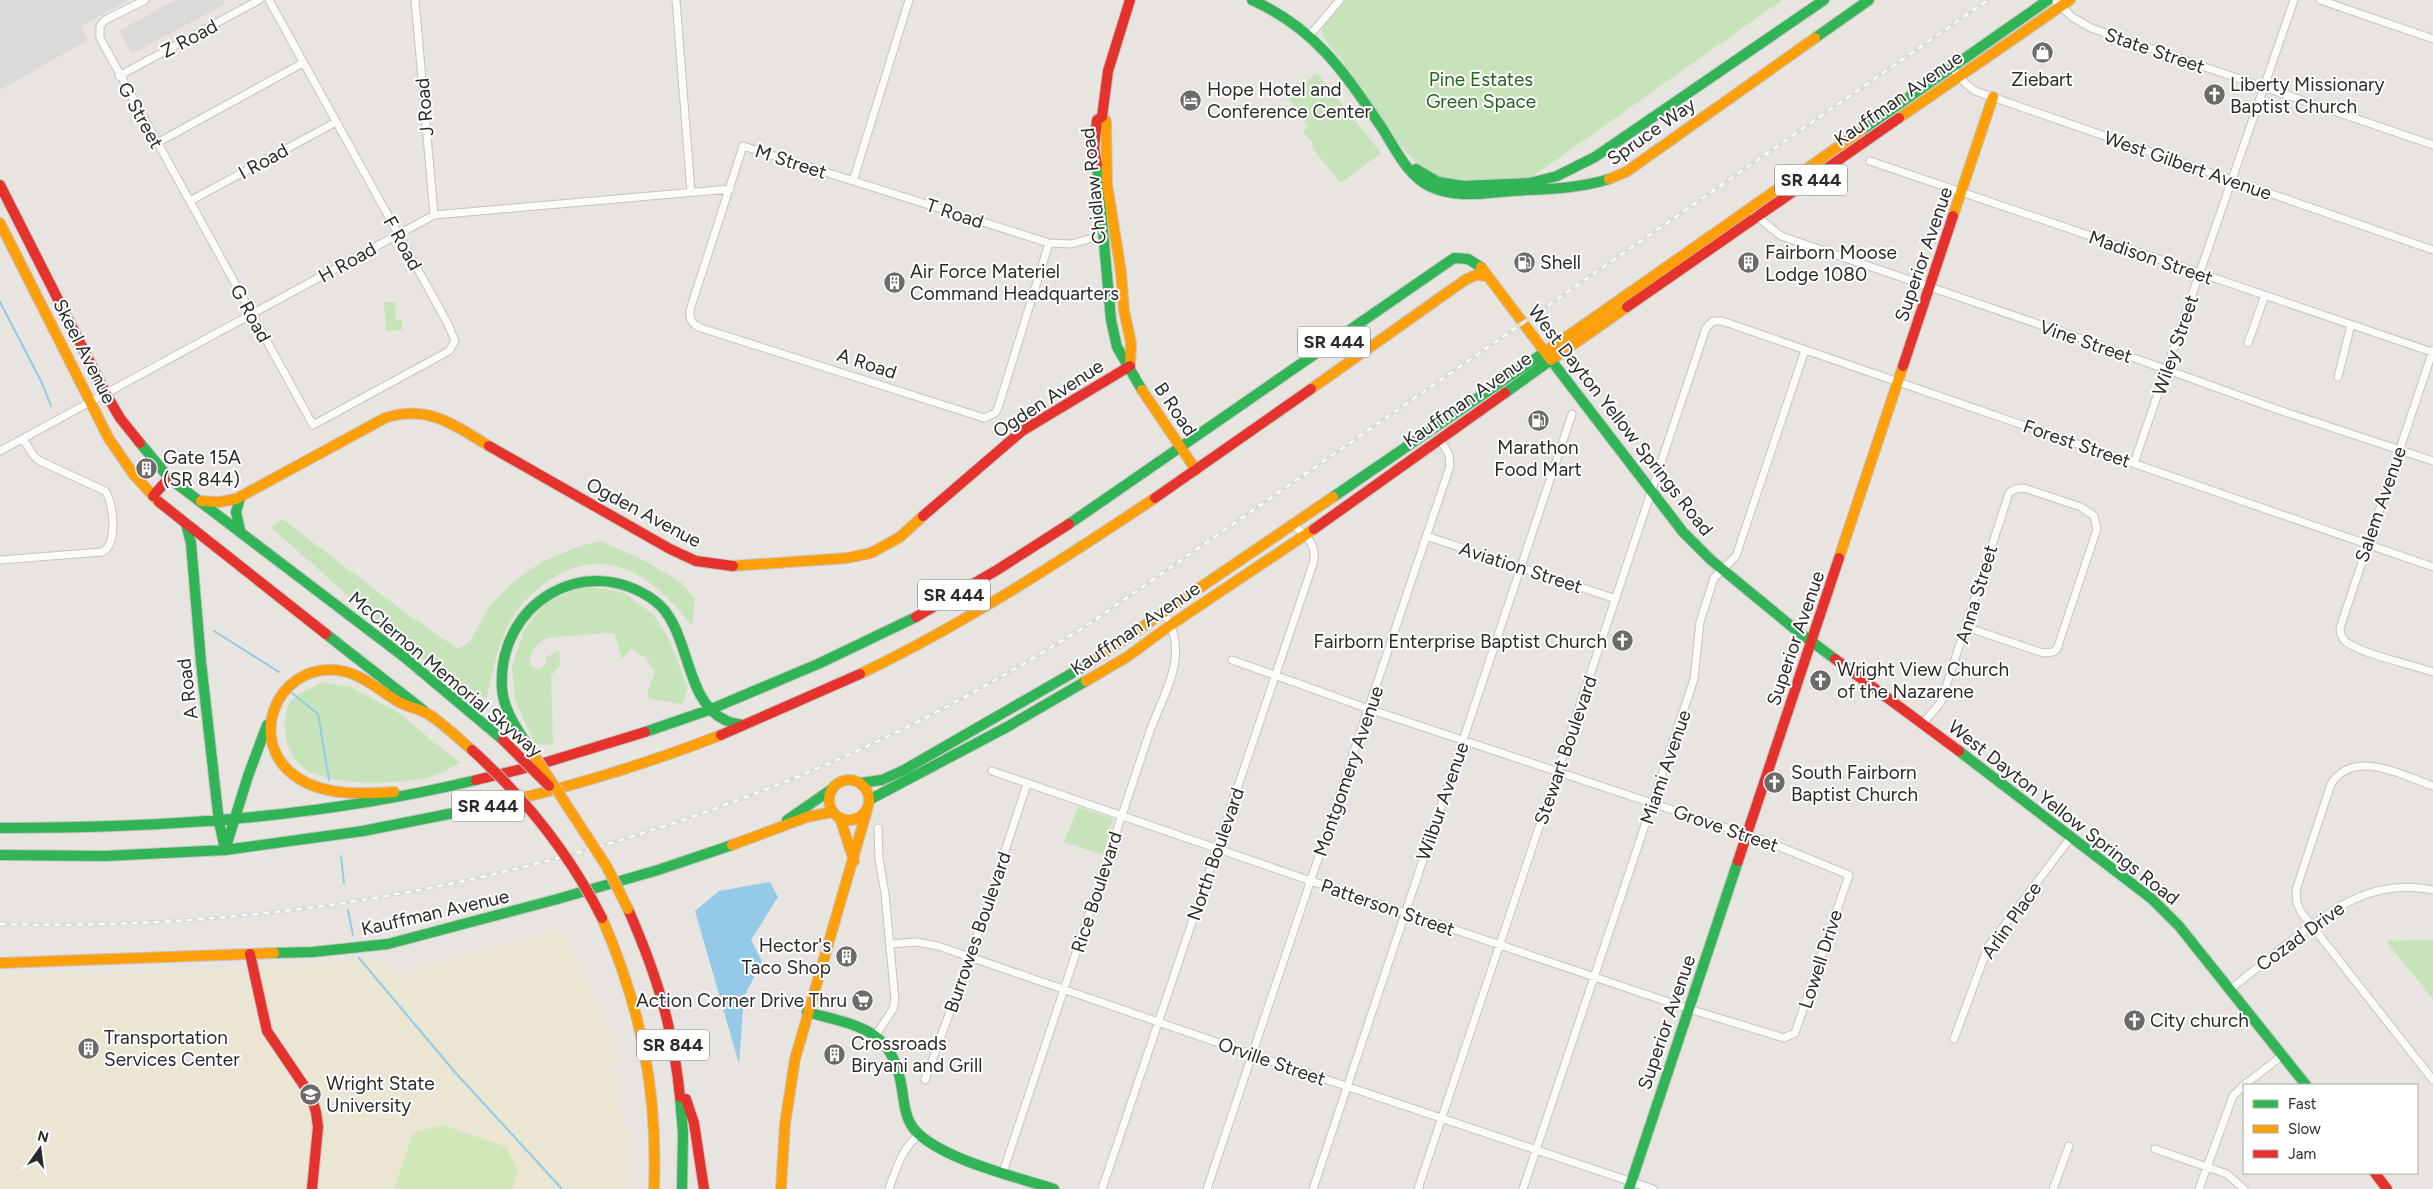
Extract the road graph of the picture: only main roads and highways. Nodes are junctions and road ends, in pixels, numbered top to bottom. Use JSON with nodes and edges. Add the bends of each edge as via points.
{"nodes":[{"id":1,"x":1130,"y":0,"type":"edge"},
{"id":2,"x":1252,"y":0,"type":"edge"},
{"id":3,"x":1824,"y":0,"type":"edge"},
{"id":4,"x":1870,"y":0,"type":"edge"},
{"id":5,"x":2048,"y":0,"type":"edge"},
{"id":6,"x":2070,"y":0,"type":"edge"},
{"id":7,"x":2058,"y":3,"type":"edge"},
{"id":8,"x":1993,"y":97,"type":"road end"},
{"id":9,"x":1102,"y":117,"type":"junction"},
{"id":10,"x":1402,"y":158,"type":"junction"},
{"id":11,"x":0,"y":185,"type":"edge"},
{"id":12,"x":0,"y":223,"type":"edge"},
{"id":13,"x":1487,"y":276,"type":"junction"},
{"id":14,"x":1548,"y":356,"type":"junction"},
{"id":15,"x":1130,"y":366,"type":"junction"},
{"id":16,"x":1180,"y":448,"type":"junction"},
{"id":17,"x":1196,"y":470,"type":"junction"},
{"id":18,"x":166,"y":475,"type":"junction"},
{"id":19,"x":150,"y":493,"type":"junction"},
{"id":20,"x":240,"y":498,"type":"junction"},
{"id":21,"x":201,"y":501,"type":"junction"},
{"id":22,"x":186,"y":524,"type":"junction"},
{"id":23,"x":240,"y":530,"type":"junction"},
{"id":24,"x":1811,"y":641,"type":"junction"},
{"id":25,"x":709,"y":710,"type":"junction"},
{"id":26,"x":273,"y":711,"type":"junction"},
{"id":27,"x":426,"y":713,"type":"junction"},
{"id":28,"x":743,"y":725,"type":"junction"},
{"id":29,"x":492,"y":777,"type":"junction"},
{"id":30,"x":860,"y":784,"type":"junction"},
{"id":31,"x":832,"y":790,"type":"junction"},
{"id":32,"x":561,"y":800,"type":"junction"},
{"id":33,"x":868,"y":805,"type":"junction"},
{"id":34,"x":836,"y":815,"type":"junction"},
{"id":35,"x":234,"y":821,"type":"junction"},
{"id":36,"x":219,"y":822,"type":"junction"},
{"id":37,"x":0,"y":828,"type":"edge"},
{"id":38,"x":775,"y":828,"type":"junction"},
{"id":39,"x":225,"y":850,"type":"junction"},
{"id":40,"x":0,"y":855,"type":"edge"},
{"id":41,"x":854,"y":862,"type":"junction"},
{"id":42,"x":250,"y":954,"type":"junction"},
{"id":43,"x":0,"y":963,"type":"edge"},
{"id":44,"x":807,"y":1012,"type":"junction"},
{"id":45,"x":679,"y":1078,"type":"junction"},
{"id":46,"x":2305,"y":1084,"type":"edge"},
{"id":47,"x":2375,"y":1174,"type":"edge"},
{"id":48,"x":1630,"y":1186,"type":"edge"},
{"id":49,"x":313,"y":1187,"type":"edge"},
{"id":50,"x":654,"y":1189,"type":"edge"},
{"id":51,"x":682,"y":1189,"type":"edge"},
{"id":52,"x":704,"y":1189,"type":"edge"},
{"id":53,"x":781,"y":1189,"type":"edge"},
{"id":54,"x":1054,"y":1189,"type":"edge"},
{"id":55,"x":2387,"y":1189,"type":"edge"}],
"edges":[{"from":1,"to":9,"type":"main road","name":"Chidlaw Road","via":[[1108,71]]},
{"from":2,"to":10,"type":"main road","name":"Spruce Way","via":[[1285,16],[1310,35],[1338,65]]},
{"from":3,"to":10,"type":"main road","name":"Spruce Way","via":[[1595,156],[1557,176],[1530,183],[1454,185],[1438,182]]},
{"from":4,"to":10,"type":"main road","name":"Spruce Way","via":[[1613,179],[1532,191],[1456,193],[1430,186],[1410,171]]},
{"from":5,"to":14,"type":"main road","name":"Kauffman Avenue","number":"SR 444","via":[[1749,207]]},
{"from":6,"to":7,"type":"main road","name":"Kauffman Avenue","number":"SR 444"},
{"from":7,"to":14,"type":"main road","name":"Kauffman Avenue","number":"SR 444","via":[[1959,78]]},
{"from":8,"to":24,"type":"main road","name":"Superior Avenue"},
{"from":9,"to":15,"type":"main road","name":"Chidlaw Road","via":[[1106,121],[1106,184],[1126,291]]},
{"from":9,"to":15,"type":"main road","name":"Chidlaw Road","via":[[1097,120],[1094,148],[1110,320],[1117,347]]},
{"from":11,"to":18,"type":"main road","name":"Skeel Avenue","via":[[106,394],[138,443]]},
{"from":12,"to":19,"type":"main road","name":"Skeel Avenue","via":[[120,458]]},
{"from":13,"to":14,"type":"main road","name":"West Dayton Yellow Springs Road","number":"SR 444"},
{"from":13,"to":16,"type":"main road","number":"SR 444","via":[[1472,260],[1454,258]]},
{"from":13,"to":17,"type":"main road","number":"SR 444","via":[[1476,275],[1465,280]]},
{"from":14,"to":24,"type":"main road","name":"West Dayton Yellow Springs Road","via":[[1683,532],[1722,569]]},
{"from":14,"to":30,"type":"main road","name":"Kauffman Avenue","via":[[1165,614],[1024,702],[882,780]]},
{"from":14,"to":33,"type":"main road","name":"Kauffman Avenue","via":[[1440,440],[1127,657]]},
{"from":15,"to":16,"type":"main road","name":"B Road","via":[[1140,389]]},
{"from":15,"to":20,"type":"main road","name":"Ogden Avenue","via":[[1022,431],[900,537],[871,553],[847,558],[744,566],[696,561],[446,421],[418,412],[385,418]]},
{"from":16,"to":17,"type":"main road","name":"B Road"},
{"from":16,"to":25,"type":"main road","number":"SR 444","via":[[1026,552],[924,612],[812,668]]},
{"from":17,"to":28,"type":"main road","number":"SR 444","via":[[1034,578],[946,630],[874,667]]},
{"from":18,"to":19,"type":"main road"},
{"from":18,"to":21,"type":"main road","name":"McClernon Memorial Skyway"},
{"from":19,"to":22,"type":"main road"},
{"from":20,"to":21,"type":"main road","via":[[219,503]]},
{"from":20,"to":23,"type":"main road","via":[[236,512]]},
{"from":21,"to":23,"type":"main road","name":"McClernon Memorial Skyway","number":"SR 844"},
{"from":22,"to":27,"type":"main road","number":"SR 844"},
{"from":22,"to":36,"type":"main road","name":"A Road","via":[[191,543]]},
{"from":23,"to":32,"type":"main road","name":"McClernon Memorial Skyway","number":"SR 844","bridge":true,"via":[[403,656],[503,740]]},
{"from":24,"to":46,"type":"main road","name":"West Dayton Yellow Springs Road","via":[[1923,723],[2162,909]]},
{"from":24,"to":48,"type":"main road","name":"Superior Avenue"},
{"from":25,"to":28,"type":"main road","via":[[724,721]]},
{"from":25,"to":29,"type":"main road","number":"SR 444","via":[[574,755]]},
{"from":25,"to":32,"type":"main road","bridge":true,"via":[[674,624],[658,603],[624,583],[600,578],[564,585],[540,600],[519,621],[506,648],[502,673],[504,699],[514,724]]},
{"from":26,"to":27,"type":"main road","via":[[281,694],[293,682],[324,670],[352,675],[407,707]]},
{"from":26,"to":29,"type":"main road","via":[[270,738],[277,757],[298,779],[318,787],[392,793]]},
{"from":26,"to":35,"type":"main road"},
{"from":27,"to":50,"type":"main road","number":"SR 844","bridge":true,"via":[[504,779],[540,818],[569,857],[602,918],[637,1012],[646,1050],[655,1118]]},
{"from":28,"to":39,"type":"main road","number":"SR 444","via":[[643,762],[518,799],[336,836]]},
{"from":29,"to":35,"type":"main road","number":"SR 444","via":[[377,802]]},
{"from":30,"to":31,"type":"main road","via":[[847,780]]},
{"from":30,"to":33,"type":"main road","via":[[866,790]]},
{"from":31,"to":34,"type":"main road","via":[[829,802]]},
{"from":31,"to":38,"type":"main road","name":"Kauffman Avenue"},
{"from":32,"to":45,"type":"main road","name":"McClernon Memorial Skyway","number":"SR 844","bridge":true,"via":[[608,867],[653,966],[670,1026]]},
{"from":33,"to":34,"type":"main road","via":[[855,819]]},
{"from":33,"to":41,"type":"main road"},
{"from":34,"to":38,"type":"main road","name":"Kauffman Avenue","via":[[807,817]]},
{"from":34,"to":41,"type":"main road"},
{"from":35,"to":36,"type":"main road","number":"SR 444"},
{"from":35,"to":39,"type":"main road"},
{"from":36,"to":37,"type":"main road","number":"SR 444","via":[[115,829]]},
{"from":36,"to":39,"type":"main road","name":"A Road"},
{"from":38,"to":42,"type":"main road","name":"Kauffman Avenue","via":[[658,870],[388,944],[346,950]]},
{"from":39,"to":40,"type":"main road","number":"SR 444","via":[[105,856]]},
{"from":41,"to":44,"type":"main road"},
{"from":42,"to":43,"type":"main road","name":"Kauffman Avenue"},
{"from":42,"to":49,"type":"main road","via":[[267,1031],[311,1096],[316,1112],[318,1127]]},
{"from":44,"to":53,"type":"main road","via":[[794,1065]]},
{"from":44,"to":54,"type":"main road","via":[[867,1030],[892,1050],[910,1122],[928,1142],[946,1152]]},
{"from":45,"to":51,"type":"main road","name":"McClernon Memorial Skyway","number":"SR 844"},
{"from":45,"to":52,"type":"main road","via":[[694,1124]]},
{"from":47,"to":55,"type":"main road"}]}
